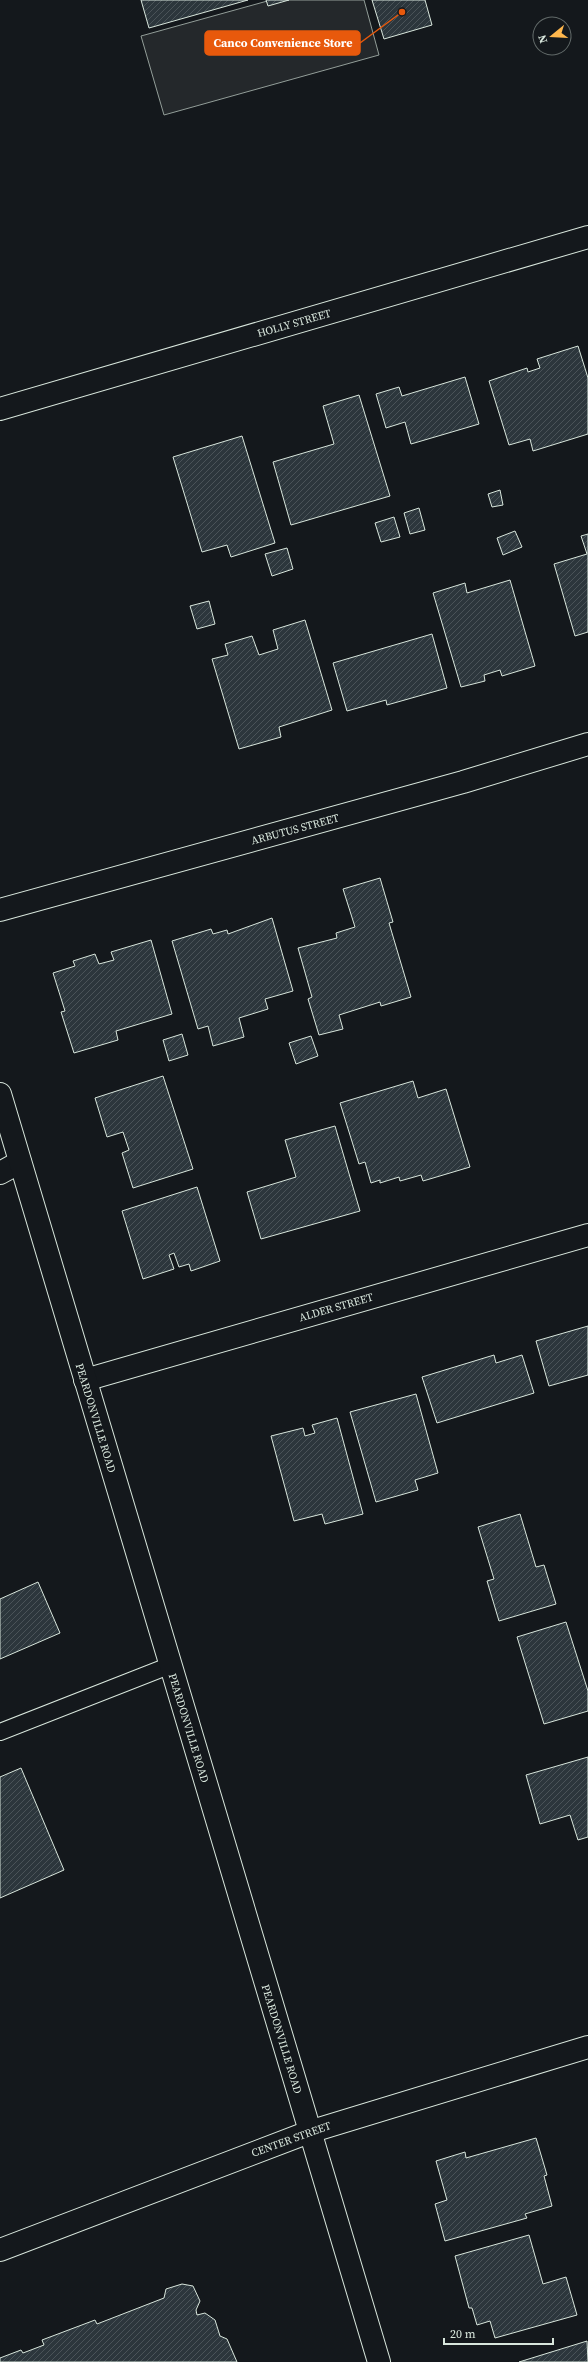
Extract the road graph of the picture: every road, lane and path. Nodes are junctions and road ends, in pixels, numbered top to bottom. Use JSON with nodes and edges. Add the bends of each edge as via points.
{"nodes":[{"id":1,"x":588,"y":237,"type":"edge"},
{"id":2,"x":0,"y":408,"type":"edge"},
{"id":3,"x":588,"y":744,"type":"edge"},
{"id":4,"x":0,"y":910,"type":"edge"},
{"id":5,"x":0,"y":1094,"type":"edge"},
{"id":6,"x":20,"y":1162,"type":"junction"},
{"id":7,"x":0,"y":1173,"type":"edge"},
{"id":8,"x":588,"y":1235,"type":"edge"},
{"id":9,"x":85,"y":1380,"type":"junction"},
{"id":10,"x":170,"y":1665,"type":"junction"},
{"id":11,"x":0,"y":1732,"type":"edge"},
{"id":12,"x":588,"y":2047,"type":"edge"},
{"id":13,"x":310,"y":2132,"type":"junction"},
{"id":14,"x":0,"y":2250,"type":"edge"},
{"id":15,"x":379,"y":2362,"type":"edge"}],
"edges":[{"from":1,"to":2,"type":"street","name":"HOLLY STREET"},
{"from":3,"to":4,"type":"street","name":"ARBUTUS STREET","via":[[463,782]]},
{"from":5,"to":6,"type":"street","name":"PEARDONVILLE ROAD"},
{"from":6,"to":7,"type":"street"},
{"from":6,"to":9,"type":"street","name":"PEARDONVILLE ROAD"},
{"from":8,"to":9,"type":"street","name":"ALDER STREET"},
{"from":9,"to":10,"type":"street","name":"PEARDONVILLE ROAD"},
{"from":10,"to":11,"type":"lane"},
{"from":10,"to":13,"type":"street","name":"PEARDONVILLE ROAD"},
{"from":12,"to":13,"type":"street","name":"CENTER STREET"},
{"from":13,"to":14,"type":"street","name":"CENTER STREET"},
{"from":13,"to":15,"type":"street","name":"PEARDONVILLE ROAD"}]}
